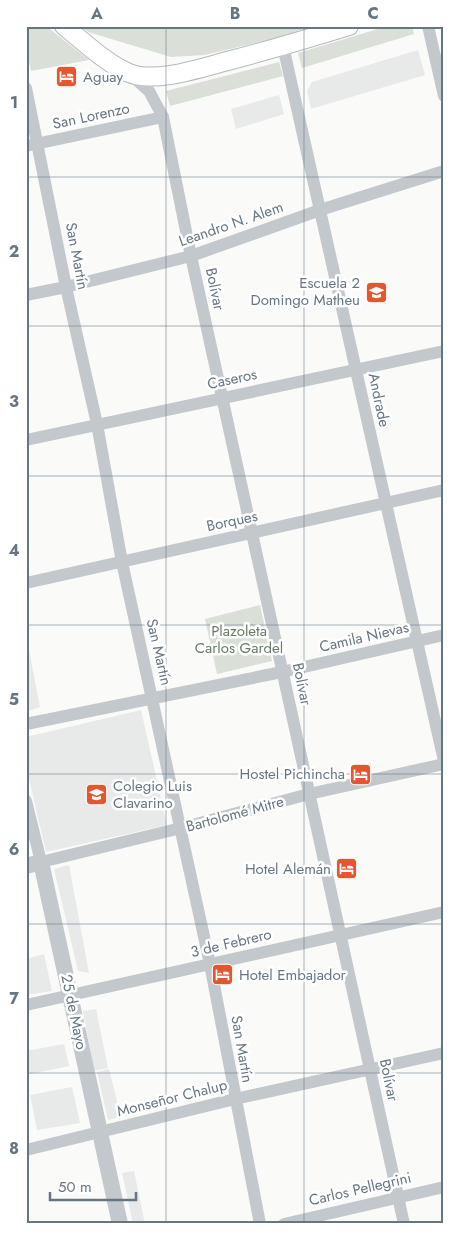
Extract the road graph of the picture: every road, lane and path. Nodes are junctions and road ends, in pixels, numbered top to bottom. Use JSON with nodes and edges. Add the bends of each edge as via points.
{"nodes":[{"id":1,"x":64,"y":26,"type":"edge"},
{"id":2,"x":349,"y":26,"type":"edge"},
{"id":3,"x":428,"y":26,"type":"edge"},
{"id":4,"x":283,"y":46,"type":"junction"},
{"id":5,"x":130,"y":74,"type":"junction"},
{"id":6,"x":26,"y":88,"type":"edge"},
{"id":7,"x":444,"y":96,"type":"edge"},
{"id":8,"x":163,"y":117,"type":"junction"},
{"id":9,"x":32,"y":145,"type":"edge"},
{"id":10,"x":444,"y":171,"type":"edge"},
{"id":11,"x":320,"y":210,"type":"junction"},
{"id":12,"x":191,"y":256,"type":"junction"},
{"id":13,"x":66,"y":287,"type":"junction"},
{"id":14,"x":26,"y":295,"type":"edge"},
{"id":15,"x":444,"y":351,"type":"edge"},
{"id":16,"x":356,"y":369,"type":"junction"},
{"id":17,"x":222,"y":398,"type":"junction"},
{"id":18,"x":97,"y":424,"type":"junction"},
{"id":19,"x":26,"y":440,"type":"edge"},
{"id":20,"x":444,"y":490,"type":"edge"},
{"id":21,"x":385,"y":503,"type":"junction"},
{"id":22,"x":253,"y":534,"type":"junction"},
{"id":23,"x":122,"y":562,"type":"junction"},
{"id":24,"x":26,"y":583,"type":"edge"},
{"id":25,"x":444,"y":636,"type":"edge"},
{"id":26,"x":417,"y":642,"type":"junction"},
{"id":27,"x":282,"y":672,"type":"junction"},
{"id":28,"x":152,"y":697,"type":"junction"},
{"id":29,"x":26,"y":724,"type":"edge"},
{"id":30,"x":444,"y":762,"type":"edge"},
{"id":31,"x":309,"y":794,"type":"junction"},
{"id":32,"x":26,"y":801,"type":"edge"},
{"id":33,"x":181,"y":828,"type":"junction"},
{"id":34,"x":34,"y":864,"type":"edge"},
{"id":35,"x":444,"y":912,"type":"edge"},
{"id":36,"x":340,"y":935,"type":"junction"},
{"id":37,"x":210,"y":964,"type":"junction"},
{"id":38,"x":70,"y":996,"type":"junction"},
{"id":39,"x":26,"y":1005,"type":"edge"},
{"id":40,"x":444,"y":1053,"type":"edge"},
{"id":41,"x":370,"y":1070,"type":"junction"},
{"id":42,"x":235,"y":1099,"type":"junction"},
{"id":43,"x":100,"y":1133,"type":"junction"},
{"id":44,"x":26,"y":1150,"type":"edge"},
{"id":45,"x":444,"y":1187,"type":"edge"},
{"id":46,"x":398,"y":1197,"type":"junction"},
{"id":47,"x":120,"y":1224,"type":"edge"},
{"id":48,"x":260,"y":1224,"type":"edge"},
{"id":49,"x":284,"y":1224,"type":"edge"},
{"id":50,"x":404,"y":1224,"type":"edge"}],
"edges":[{"from":1,"to":5,"type":"main road","via":[[99,55]]},
{"from":2,"to":4,"type":"main road"},
{"from":3,"to":7,"type":"street"},
{"from":4,"to":5,"type":"main road","via":[[179,74]]},
{"from":4,"to":11,"type":"street","name":"Andrade"},
{"from":5,"to":8,"type":"street","name":"Bolívar","via":[[149,91]]},
{"from":6,"to":9,"type":"street","name":"San Martín"},
{"from":8,"to":9,"type":"street","name":"San Lorenzo"},
{"from":8,"to":12,"type":"street","name":"Bolívar"},
{"from":9,"to":13,"type":"street","name":"San Martín"},
{"from":10,"to":11,"type":"street","name":"Leandro N. Alem"},
{"from":11,"to":12,"type":"street","name":"Leandro N. Alem"},
{"from":11,"to":16,"type":"street","name":"Andrade"},
{"from":12,"to":13,"type":"street","name":"Leandro N. Alem"},
{"from":12,"to":17,"type":"street","name":"Bolívar"},
{"from":13,"to":14,"type":"street","name":"Leandro N. Alem"},
{"from":13,"to":18,"type":"street","name":"San Martín"},
{"from":15,"to":16,"type":"street","name":"Caseros"},
{"from":16,"to":17,"type":"street","name":"Caseros"},
{"from":16,"to":21,"type":"street","name":"Andrade"},
{"from":17,"to":18,"type":"street","name":"Caseros"},
{"from":17,"to":22,"type":"street","name":"Bolívar"},
{"from":18,"to":19,"type":"street","name":"Caseros"},
{"from":18,"to":23,"type":"street","name":"San Martín"},
{"from":20,"to":21,"type":"street","name":"Borques"},
{"from":21,"to":22,"type":"street","name":"Borques"},
{"from":21,"to":26,"type":"street","name":"Andrade"},
{"from":22,"to":23,"type":"street","name":"Borques"},
{"from":22,"to":27,"type":"street","name":"Bolívar"},
{"from":23,"to":24,"type":"street","name":"Borques"},
{"from":23,"to":28,"type":"street","name":"San Martín"},
{"from":25,"to":26,"type":"street","name":"Camila Nievas"},
{"from":26,"to":27,"type":"street","name":"Camila Nievas"},
{"from":26,"to":30,"type":"street","name":"Andrade"},
{"from":27,"to":28,"type":"street","name":"Camila Nievas"},
{"from":27,"to":31,"type":"street","name":"Bolívar"},
{"from":28,"to":29,"type":"street","name":"Camila Nievas"},
{"from":28,"to":33,"type":"street","name":"San Martín"},
{"from":30,"to":31,"type":"street","name":"Bartolomé Mitre"},
{"from":31,"to":33,"type":"street","name":"Bartolomé Mitre"},
{"from":31,"to":36,"type":"street","name":"Bolívar"},
{"from":32,"to":34,"type":"street","name":"25 de Mayo"},
{"from":33,"to":34,"type":"street","name":"Bartolomé Mitre"},
{"from":33,"to":37,"type":"street","name":"San Martín"},
{"from":34,"to":38,"type":"street","name":"25 de Mayo"},
{"from":35,"to":36,"type":"street","name":"3 de Febrero"},
{"from":36,"to":37,"type":"street","name":"3 de Febrero"},
{"from":36,"to":41,"type":"street","name":"Bolívar"},
{"from":37,"to":38,"type":"street","name":"3 de Febrero"},
{"from":37,"to":42,"type":"street","name":"San Martín"},
{"from":38,"to":39,"type":"street","name":"3 de Febrero"},
{"from":38,"to":43,"type":"street","name":"25 de Mayo"},
{"from":40,"to":41,"type":"street","name":"Monseñor Chalup"},
{"from":41,"to":42,"type":"street","name":"Monseñor Chalup"},
{"from":41,"to":46,"type":"street","name":"Bolívar"},
{"from":42,"to":43,"type":"street","name":"Monseñor Chalup"},
{"from":42,"to":48,"type":"street","name":"San Martín"},
{"from":43,"to":44,"type":"street","name":"Monseñor Chalup"},
{"from":43,"to":47,"type":"street","name":"25 de Mayo"},
{"from":45,"to":46,"type":"street","name":"Carlos Pellegrini"},
{"from":46,"to":49,"type":"street","name":"Carlos Pellegrini"},
{"from":46,"to":50,"type":"street","name":"Bolívar"}]}
